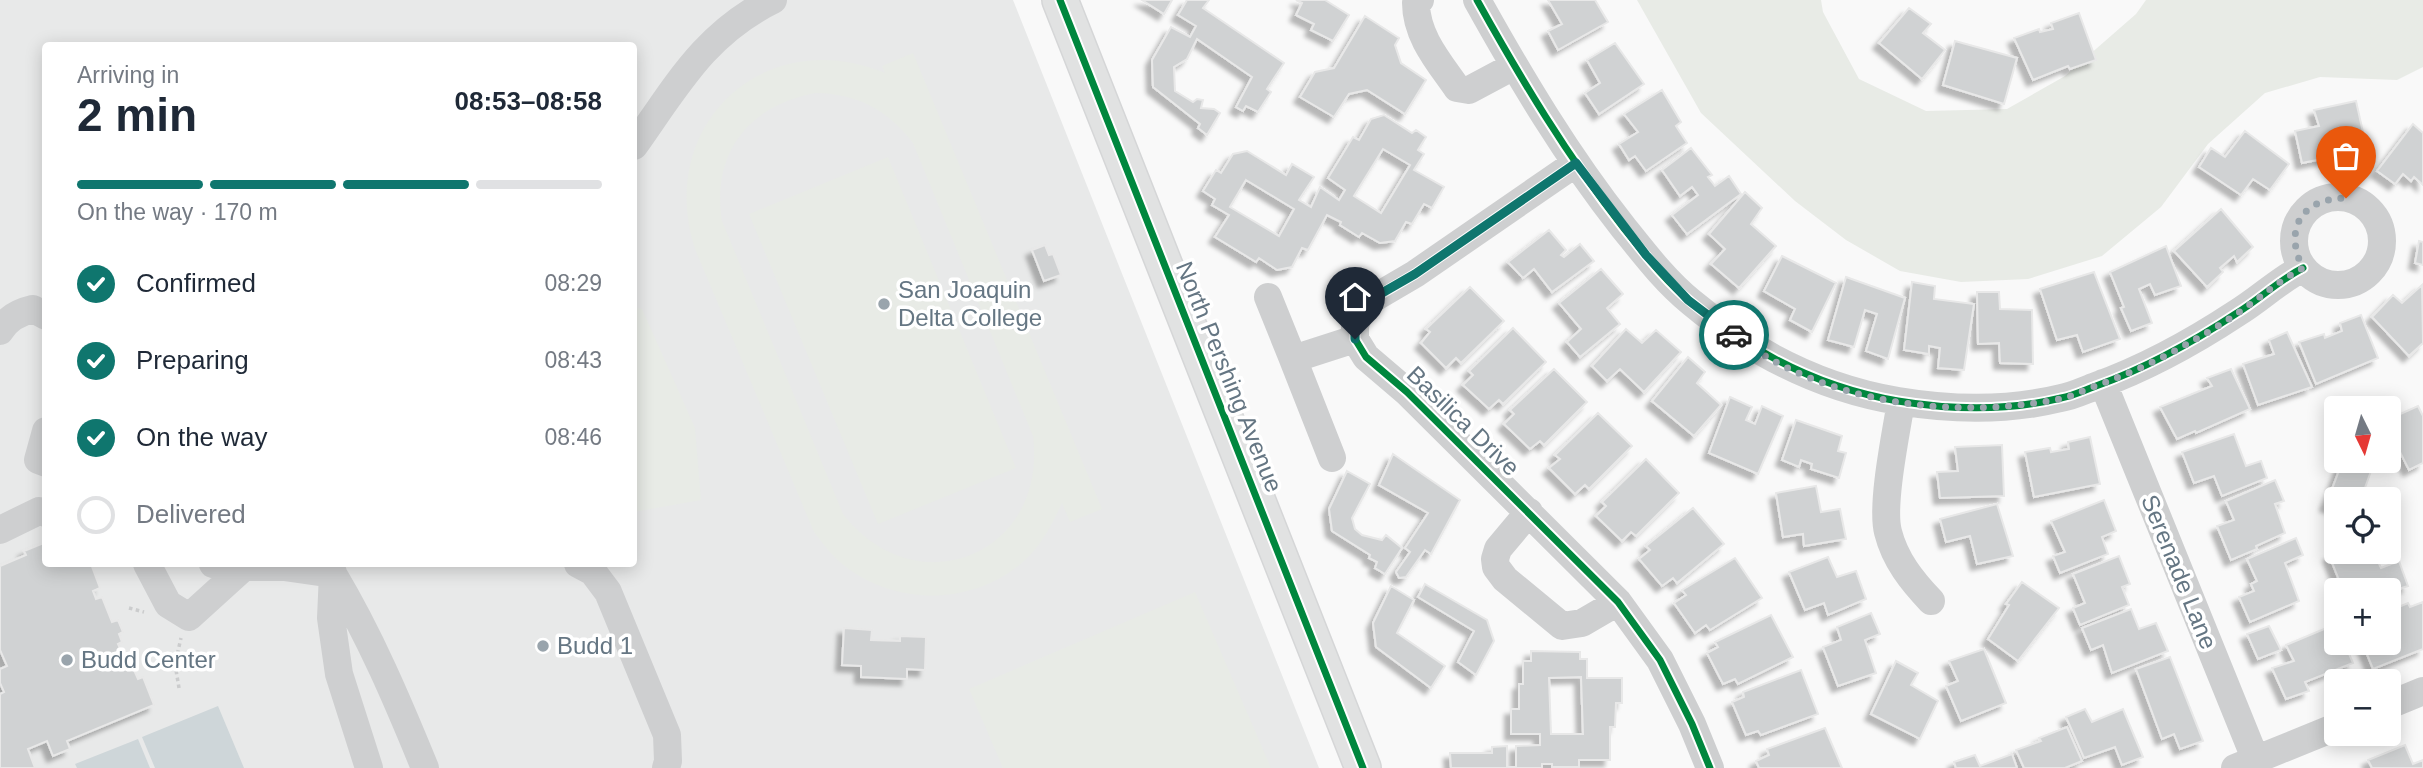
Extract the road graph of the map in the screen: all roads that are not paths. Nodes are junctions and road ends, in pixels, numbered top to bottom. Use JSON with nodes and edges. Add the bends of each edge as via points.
{"nodes":[{"id":1,"x":773,"y":0,"type":"edge"},
{"id":2,"x":1060,"y":0,"type":"edge"},
{"id":3,"x":1420,"y":0,"type":"edge"},
{"id":4,"x":1477,"y":0,"type":"edge"},
{"id":5,"x":1514,"y":66,"type":"junction"},
{"id":6,"x":637,"y":141,"type":"edge"},
{"id":7,"x":1576,"y":163,"type":"junction"},
{"id":8,"x":2303,"y":268,"type":"dead end"},
{"id":9,"x":1268,"y":297,"type":"dead end"},
{"id":10,"x":42,"y":314,"type":"edge"},
{"id":11,"x":0,"y":331,"type":"edge"},
{"id":12,"x":1355,"y":339,"type":"junction"},
{"id":13,"x":1293,"y":359,"type":"junction"},
{"id":14,"x":2103,"y":383,"type":"junction"},
{"id":15,"x":1900,"y":402,"type":"junction"},
{"id":16,"x":42,"y":446,"type":"edge"},
{"id":17,"x":1332,"y":458,"type":"dead end"},
{"id":18,"x":42,"y":462,"type":"edge"},
{"id":19,"x":42,"y":512,"type":"edge"},
{"id":20,"x":1529,"y":512,"type":"junction"},
{"id":21,"x":3,"y":522,"type":"edge"},
{"id":22,"x":149,"y":567,"type":"edge"},
{"id":23,"x":224,"y":567,"type":"edge"},
{"id":24,"x":584,"y":567,"type":"edge"},
{"id":25,"x":243,"y":568,"type":"junction"},
{"id":26,"x":334,"y":569,"type":"edge"},
{"id":27,"x":1931,"y":601,"type":"dead end"},
{"id":28,"x":1618,"y":602,"type":"junction"},
{"id":29,"x":2423,"y":691,"type":"edge"},
{"id":30,"x":2401,"y":700,"type":"edge"},
{"id":31,"x":2324,"y":731,"type":"edge"},
{"id":32,"x":2250,"y":765,"type":"edge"},
{"id":33,"x":369,"y":768,"type":"edge"},
{"id":34,"x":425,"y":768,"type":"edge"},
{"id":35,"x":666,"y":768,"type":"edge"},
{"id":36,"x":1363,"y":768,"type":"edge"},
{"id":37,"x":1710,"y":768,"type":"edge"}],
"edges":[{"from":1,"to":6,"type":"street","via":[[748,12],[705,50],[673,87]]},
{"from":2,"to":36,"type":"main road","name":"North Pershing Avenue"},
{"from":3,"to":5,"type":"street","via":[[1416,16],[1427,45],[1457,88],[1469,90]]},
{"from":4,"to":5,"type":"street"},
{"from":5,"to":7,"type":"street"},
{"from":7,"to":12,"type":"street","via":[[1368,301],[1355,324]]},
{"from":7,"to":15,"type":"street","via":[[1646,255],[1688,300],[1746,344],[1829,384]]},
{"from":8,"to":14,"type":"street","via":[[2187,344]]},
{"from":9,"to":13,"type":"street"},
{"from":10,"to":11,"type":"street","via":[[33,309],[20,313]]},
{"from":12,"to":13,"type":"street"},
{"from":12,"to":20,"type":"street","name":"Basilica Drive","via":[[1366,357]]},
{"from":13,"to":17,"type":"street"},
{"from":14,"to":15,"type":"street","via":[[2062,398],[1995,408],[1937,408]]},
{"from":14,"to":32,"type":"street","name":"Serenade Lane"},
{"from":15,"to":27,"type":"street","via":[[1887,530],[1911,580]]},
{"from":16,"to":18,"type":"street","via":[[38,460]]},
{"from":19,"to":21,"type":"street"},
{"from":20,"to":28,"type":"street","name":"Basilica Drive"},
{"from":20,"to":28,"type":"street","via":[[1498,549],[1496,567],[1505,579],[1562,626],[1582,623]]},
{"from":22,"to":25,"type":"street","via":[[168,604],[189,617]]},
{"from":23,"to":25,"type":"street"},
{"from":24,"to":35,"type":"street","via":[[608,592],[667,736]]},
{"from":25,"to":26,"type":"street"},
{"from":26,"to":33,"type":"street","via":[[331,618],[339,674]]},
{"from":26,"to":34,"type":"street"},
{"from":28,"to":37,"type":"street","name":"Basilica Drive","via":[[1660,660]]},
{"from":29,"to":30,"type":"street"},
{"from":31,"to":32,"type":"street"}]}
